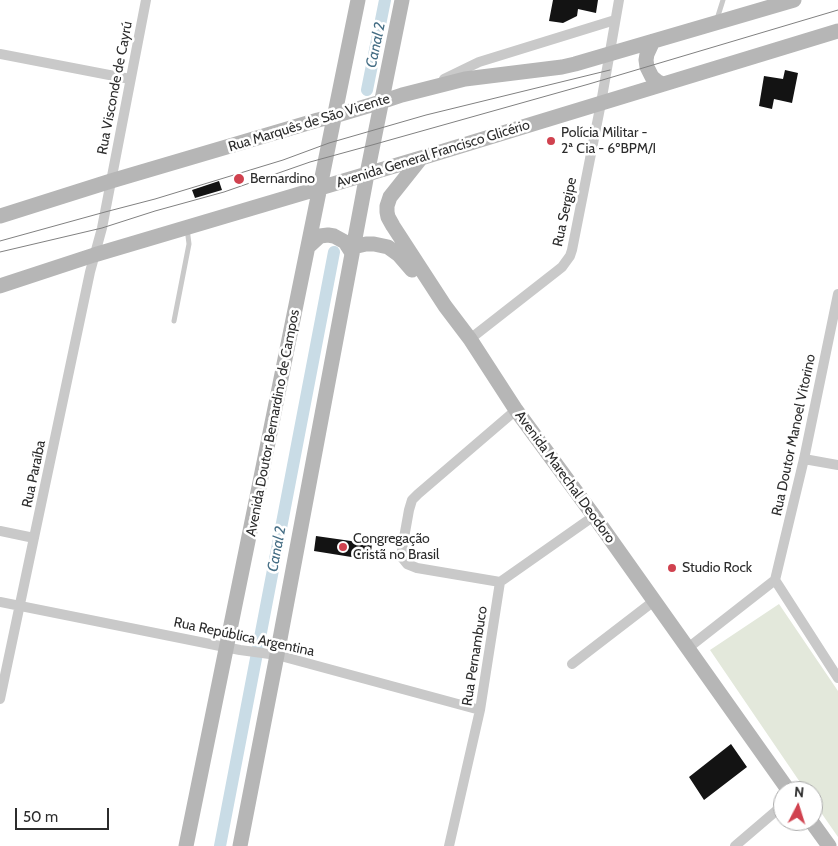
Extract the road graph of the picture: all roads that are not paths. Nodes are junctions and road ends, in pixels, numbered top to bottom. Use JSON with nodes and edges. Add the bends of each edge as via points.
{"nodes":[{"id":1,"x":146,"y":0,"type":"edge"},
{"id":2,"x":358,"y":0,"type":"edge"},
{"id":3,"x":402,"y":0,"type":"edge"},
{"id":4,"x":619,"y":0,"type":"edge"},
{"id":5,"x":723,"y":0,"type":"edge"},
{"id":6,"x":794,"y":0,"type":"edge"},
{"id":7,"x":615,"y":20,"type":"junction"},
{"id":8,"x":716,"y":23,"type":"junction"},
{"id":9,"x":838,"y":31,"type":"edge"},
{"id":10,"x":653,"y":41,"type":"junction"},
{"id":11,"x":0,"y":54,"type":"edge"},
{"id":12,"x":609,"y":54,"type":"junction"},
{"id":13,"x":130,"y":79,"type":"junction"},
{"id":14,"x":663,"y":84,"type":"junction"},
{"id":15,"x":425,"y":88,"type":"junction"},
{"id":16,"x":381,"y":102,"type":"junction"},
{"id":17,"x":601,"y":103,"type":"junction"},
{"id":18,"x":334,"y":116,"type":"junction"},
{"id":19,"x":421,"y":158,"type":"junction"},
{"id":20,"x":367,"y":174,"type":"junction"},
{"id":21,"x":111,"y":181,"type":"junction"},
{"id":22,"x":320,"y":189,"type":"junction"},
{"id":23,"x":0,"y":216,"type":"edge"},
{"id":24,"x":187,"y":228,"type":"junction"},
{"id":25,"x":308,"y":247,"type":"junction"},
{"id":26,"x":353,"y":250,"type":"junction"},
{"id":27,"x":94,"y":255,"type":"junction"},
{"id":28,"x":0,"y":286,"type":"edge"},
{"id":29,"x":838,"y":294,"type":"edge"},
{"id":30,"x":445,"y":306,"type":"junction"},
{"id":31,"x":174,"y":320,"type":"dead end"},
{"id":32,"x":470,"y":339,"type":"junction"},
{"id":33,"x":516,"y":410,"type":"junction"},
{"id":34,"x":804,"y":459,"type":"junction"},
{"id":35,"x":838,"y":465,"type":"edge"},
{"id":36,"x":594,"y":516,"type":"junction"},
{"id":37,"x":0,"y":531,"type":"edge"},
{"id":38,"x":34,"y":538,"type":"junction"},
{"id":39,"x":775,"y":580,"type":"junction"},
{"id":40,"x":500,"y":582,"type":"junction"},
{"id":41,"x":654,"y":601,"type":"junction"},
{"id":42,"x":0,"y":602,"type":"edge"},
{"id":43,"x":20,"y":606,"type":"junction"},
{"id":44,"x":234,"y":648,"type":"junction"},
{"id":45,"x":688,"y":648,"type":"junction"},
{"id":46,"x":270,"y":654,"type":"junction"},
{"id":47,"x":572,"y":664,"type":"dead end"},
{"id":48,"x":838,"y":678,"type":"edge"},
{"id":49,"x":0,"y":699,"type":"edge"},
{"id":50,"x":480,"y":710,"type":"junction"},
{"id":51,"x":783,"y":781,"type":"edge"},
{"id":52,"x":773,"y":814,"type":"edge"},
{"id":53,"x":818,"y":831,"type":"edge"},
{"id":54,"x":186,"y":846,"type":"edge"},
{"id":55,"x":240,"y":846,"type":"edge"},
{"id":56,"x":450,"y":846,"type":"edge"},
{"id":57,"x":735,"y":846,"type":"edge"},
{"id":58,"x":829,"y":846,"type":"edge"}],
"edges":[{"from":1,"to":13,"type":"street","name":"Rua Visconde de Cayrú"},
{"from":2,"to":18,"type":"main road","name":"Avenida Doutor Bernardino de Campos"},
{"from":3,"to":16,"type":"main road"},
{"from":4,"to":7,"type":"street","name":"Rua Sergipe"},
{"from":5,"to":8,"type":"lane"},
{"from":6,"to":8,"type":"main road"},
{"from":7,"to":12,"type":"street","name":"Rua Sergipe"},
{"from":7,"to":15,"type":"street","name":"Rua Marquês de São Vicente","via":[[479,62]]},
{"from":8,"to":10,"type":"main road"},
{"from":9,"to":14,"type":"main road","name":"Avenida General Francisco Glicério"},
{"from":10,"to":12,"type":"main road"},
{"from":10,"to":14,"type":"main road","via":[[647,54],[647,67],[652,77]]},
{"from":11,"to":13,"type":"street"},
{"from":12,"to":15,"type":"main road","via":[[562,67]]},
{"from":12,"to":17,"type":"street","name":"Rua Sergipe"},
{"from":13,"to":21,"type":"street","name":"Rua Visconde de Cayrú"},
{"from":14,"to":17,"type":"main road","name":"Avenida General Francisco Glicério"},
{"from":15,"to":16,"type":"main road","name":"Rua Marquês de São Vicente"},
{"from":16,"to":18,"type":"main road","name":"Rua Marquês de São Vicente"},
{"from":16,"to":20,"type":"main road"},
{"from":17,"to":19,"type":"main road","name":"Avenida General Francisco Glicério"},
{"from":17,"to":32,"type":"street","name":"Rua Sergipe","via":[[570,256],[562,267]]},
{"from":18,"to":21,"type":"main road","name":"Rua Marquês de São Vicente"},
{"from":18,"to":22,"type":"main road","name":"Avenida Doutor Bernardino de Campos"},
{"from":19,"to":20,"type":"main road","name":"Avenida General Francisco Glicério"},
{"from":19,"to":30,"type":"main road","name":"Avenida Marechal Deodoro","via":[[390,197],[388,217]]},
{"from":20,"to":22,"type":"main road","name":"Avenida General Francisco Glicério"},
{"from":20,"to":26,"type":"main road"},
{"from":21,"to":23,"type":"main road","name":"Rua Marquês de São Vicente"},
{"from":21,"to":27,"type":"street","name":"Rua Visconde de Cayrú"},
{"from":22,"to":24,"type":"main road","name":"Avenida General Francisco Glicério"},
{"from":22,"to":25,"type":"main road","name":"Avenida Doutor Bernardino de Campos"},
{"from":24,"to":27,"type":"main road","name":"Avenida General Francisco Glicério"},
{"from":24,"to":31,"type":"lane","via":[[189,244]]},
{"from":25,"to":26,"type":"main road","via":[[320,236],[328,234]]},
{"from":25,"to":44,"type":"main road","name":"Avenida Doutor Bernardino de Campos"},
{"from":26,"to":30,"type":"main road","via":[[366,244],[388,247]]},
{"from":26,"to":46,"type":"main road"},
{"from":27,"to":28,"type":"main road","name":"Avenida General Francisco Glicério"},
{"from":27,"to":38,"type":"street","name":"Rua Paraíba"},
{"from":29,"to":34,"type":"street","name":"Rua Doutor Manoel Vitorino"},
{"from":30,"to":32,"type":"main road","name":"Avenida Marechal Deodoro"},
{"from":32,"to":33,"type":"main road","name":"Avenida Marechal Deodoro"},
{"from":33,"to":36,"type":"main road","name":"Avenida Marechal Deodoro"},
{"from":33,"to":40,"type":"street","via":[[412,500],[402,549],[403,559],[417,568]]},
{"from":34,"to":35,"type":"street"},
{"from":34,"to":39,"type":"street","name":"Rua Doutor Manoel Vitorino"},
{"from":36,"to":40,"type":"street"},
{"from":36,"to":41,"type":"main road","name":"Avenida Marechal Deodoro"},
{"from":37,"to":38,"type":"street"},
{"from":38,"to":43,"type":"street","name":"Rua Paraíba"},
{"from":39,"to":45,"type":"street"},
{"from":39,"to":48,"type":"street"},
{"from":40,"to":50,"type":"street","name":"Rua Pernambuco"},
{"from":41,"to":45,"type":"main road","name":"Avenida Marechal Deodoro"},
{"from":41,"to":47,"type":"street"},
{"from":42,"to":43,"type":"street","name":"Rua República Argentina"},
{"from":43,"to":44,"type":"street","name":"Rua República Argentina"},
{"from":43,"to":49,"type":"street","name":"Rua Paraíba"},
{"from":44,"to":46,"type":"street","name":"Rua República Argentina"},
{"from":44,"to":54,"type":"main road","name":"Avenida Doutor Bernardino de Campos"},
{"from":45,"to":51,"type":"main road","name":"Avenida Marechal Deodoro"},
{"from":46,"to":50,"type":"street","name":"Rua República Argentina"},
{"from":46,"to":55,"type":"main road"},
{"from":50,"to":56,"type":"street","name":"Rua Pernambuco"},
{"from":52,"to":57,"type":"street"},
{"from":53,"to":58,"type":"main road"}]}
